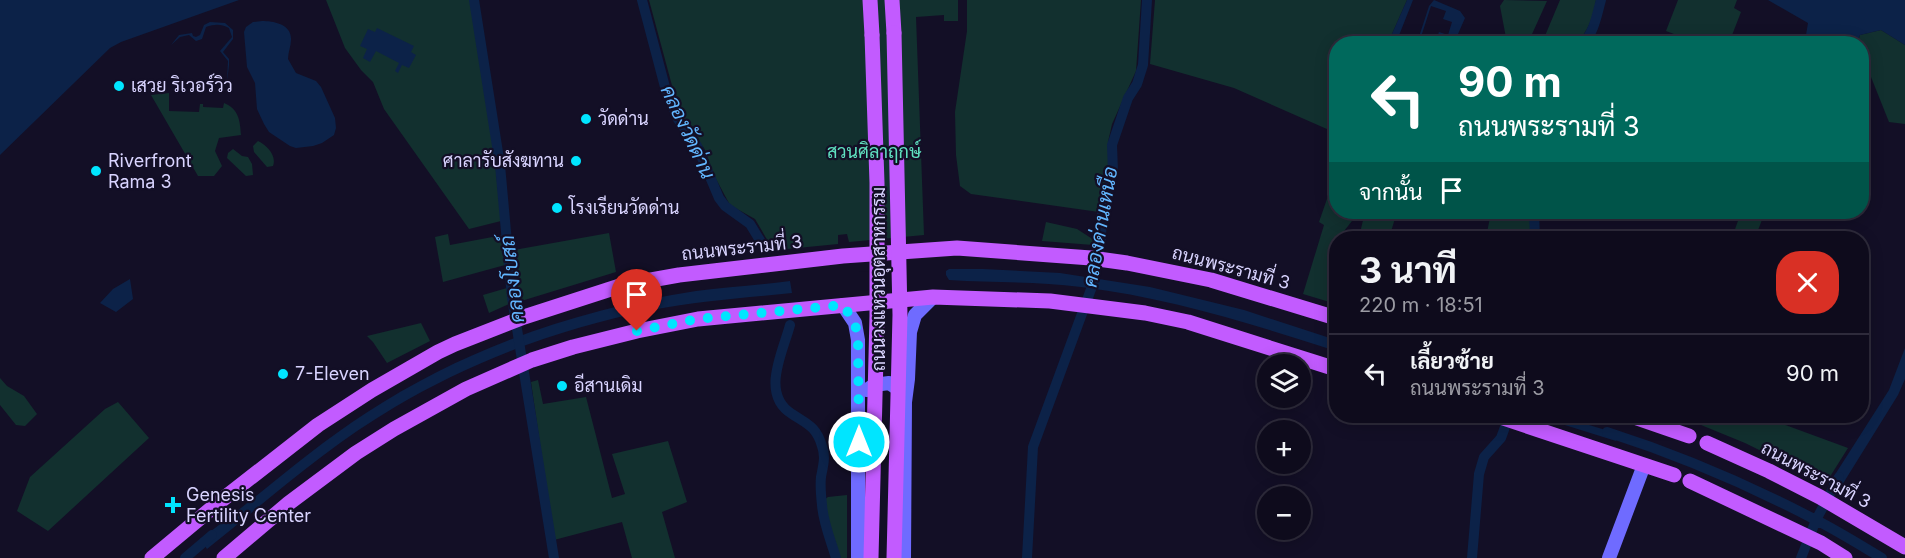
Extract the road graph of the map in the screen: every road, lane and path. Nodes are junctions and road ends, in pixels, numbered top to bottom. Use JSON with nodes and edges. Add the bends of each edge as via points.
{"nodes":[{"id":1,"x":870,"y":0,"type":"edge"},
{"id":2,"x":892,"y":0,"type":"edge"},
{"id":3,"x":933,"y":297,"type":"junction"},
{"id":4,"x":843,"y":305,"type":"junction"},
{"id":5,"x":1329,"y":316,"type":"edge"},
{"id":6,"x":1329,"y":367,"type":"edge"},
{"id":7,"x":905,"y":402,"type":"junction"},
{"id":8,"x":859,"y":405,"type":"junction"},
{"id":9,"x":1519,"y":423,"type":"edge"},
{"id":10,"x":1651,"y":423,"type":"edge"},
{"id":11,"x":1689,"y":436,"type":"dead end"},
{"id":12,"x":1707,"y":443,"type":"dead end"},
{"id":13,"x":1644,"y":465,"type":"junction"},
{"id":14,"x":1674,"y":476,"type":"dead end"},
{"id":15,"x":1690,"y":481,"type":"dead end"},
{"id":16,"x":1905,"y":547,"type":"edge"},
{"id":17,"x":152,"y":558,"type":"edge"},
{"id":18,"x":224,"y":558,"type":"edge"},
{"id":19,"x":858,"y":558,"type":"edge"},
{"id":20,"x":871,"y":558,"type":"edge"},
{"id":21,"x":894,"y":558,"type":"edge"},
{"id":22,"x":904,"y":558,"type":"edge"},
{"id":23,"x":1609,"y":558,"type":"edge"},
{"id":24,"x":1845,"y":558,"type":"edge"}],
"edges":[{"from":1,"to":20,"type":"main road","name":"ถนนวงแหวนอุตสาหกรรม","bridge":true,"via":[[877,183]]},
{"from":2,"to":21,"type":"main road","name":"ถนนวงแหวนอุตสาหกรรม","bridge":true,"via":[[900,315]]},
{"from":3,"to":4,"type":"main road"},
{"from":3,"to":6,"type":"main road","via":[[978,297],[1145,314],[1188,322]]},
{"from":3,"to":7,"type":"main road","name":"ถนนวงแหวนอุตสาหกรรม","via":[[915,315],[910,332]]},
{"from":4,"to":8,"type":"main road","name":"ถนนวงแหวนอุตสาหกรรม","via":[[855,323],[858,340]]},
{"from":4,"to":18,"type":"main road","via":[[698,319],[604,339],[512,368],[428,409],[356,453]]},
{"from":5,"to":17,"type":"main road","name":"ถนนพระรามที่ 3","via":[[1211,280],[1110,260],[957,248],[843,256],[623,285],[438,352],[342,408]]},
{"from":7,"to":8,"type":"main road","via":[[898,389],[889,383],[865,391]]},
{"from":7,"to":22,"type":"main road","name":"ถนนวงแหวนอุตสาหกรรม"},
{"from":8,"to":19,"type":"main road","name":"ถนนวงแหวนอุตสาหกรรม"},
{"from":9,"to":13,"type":"main road"},
{"from":10,"to":11,"type":"main road"},
{"from":12,"to":16,"type":"main road","name":"ถนนพระรามที่ 3","via":[[1827,500]]},
{"from":13,"to":14,"type":"main road"},
{"from":13,"to":23,"type":"main road"},
{"from":15,"to":24,"type":"main road"}]}
